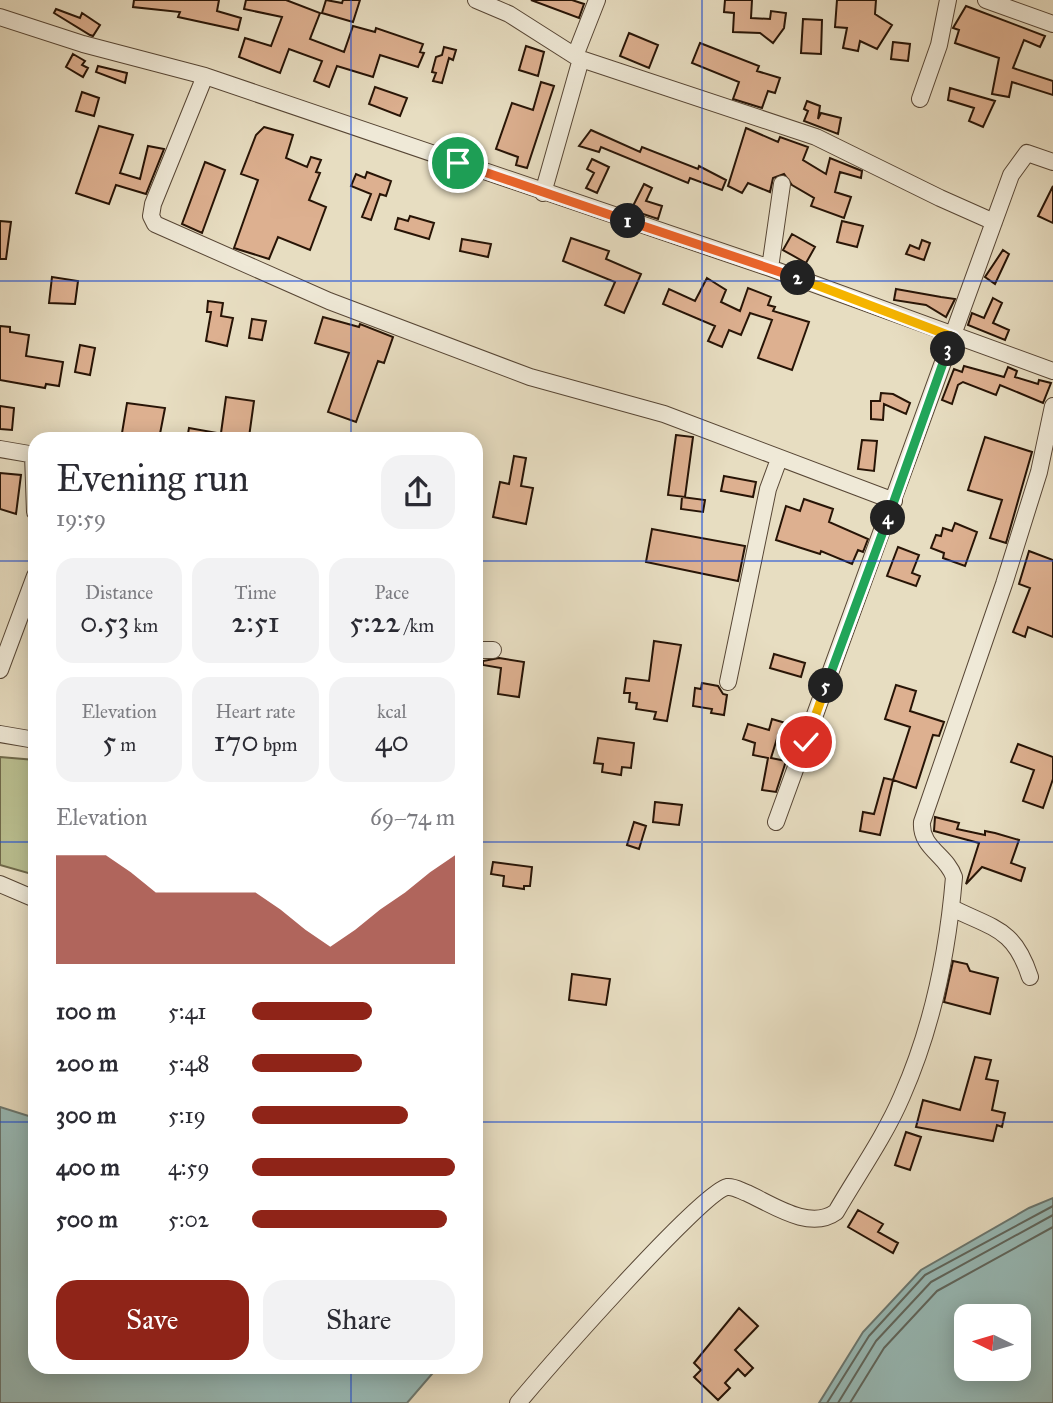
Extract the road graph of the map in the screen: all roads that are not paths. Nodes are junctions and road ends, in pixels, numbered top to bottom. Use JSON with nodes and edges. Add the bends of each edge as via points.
{"nodes":[{"id":1,"x":476,"y":0,"type":"edge"},
{"id":2,"x":597,"y":0,"type":"edge"},
{"id":3,"x":948,"y":0,"type":"edge"},
{"id":4,"x":986,"y":0,"type":"edge"},
{"id":5,"x":0,"y":17,"type":"edge"},
{"id":6,"x":1053,"y":24,"type":"edge"},
{"id":7,"x":578,"y":57,"type":"junction"},
{"id":8,"x":205,"y":76,"type":"junction"},
{"id":9,"x":920,"y":99,"type":"dead end"},
{"id":10,"x":1053,"y":162,"type":"edge"},
{"id":11,"x":782,"y":184,"type":"dead end"},
{"id":12,"x":543,"y":193,"type":"junction"},
{"id":13,"x":995,"y":222,"type":"junction"},
{"id":14,"x":770,"y":268,"type":"junction"},
{"id":15,"x":953,"y":337,"type":"junction"},
{"id":16,"x":1053,"y":371,"type":"edge"},
{"id":17,"x":1053,"y":406,"type":"edge"},
{"id":18,"x":0,"y":449,"type":"edge"},
{"id":19,"x":28,"y":454,"type":"edge"},
{"id":20,"x":779,"y":459,"type":"junction"},
{"id":21,"x":894,"y":501,"type":"junction"},
{"id":22,"x":28,"y":595,"type":"edge"},
{"id":23,"x":483,"y":650,"type":"edge"},
{"id":24,"x":493,"y":650,"type":"dead end"},
{"id":25,"x":0,"y":670,"type":"edge"},
{"id":26,"x":728,"y":682,"type":"dead end"},
{"id":27,"x":0,"y":734,"type":"edge"},
{"id":28,"x":28,"y":739,"type":"edge"},
{"id":29,"x":776,"y":822,"type":"dead end"},
{"id":30,"x":0,"y":884,"type":"edge"},
{"id":31,"x":28,"y":895,"type":"edge"},
{"id":32,"x":951,"y":908,"type":"junction"},
{"id":33,"x":1030,"y":977,"type":"dead end"},
{"id":34,"x":518,"y":1403,"type":"edge"}],
"edges":[{"from":1,"to":7,"type":"street","via":[[509,14]]},
{"from":2,"to":7,"type":"street"},
{"from":3,"to":9,"type":"street","via":[[939,45]]},
{"from":4,"to":6,"type":"street"},
{"from":5,"to":8,"type":"street"},
{"from":7,"to":12,"type":"street"},
{"from":7,"to":13,"type":"street","via":[[817,137]]},
{"from":8,"to":12,"type":"street"},
{"from":8,"to":20,"type":"street","via":[[153,204],[155,224],[329,301],[530,377],[664,414]]},
{"from":10,"to":13,"type":"street","via":[[1033,154],[1021,158]]},
{"from":11,"to":14,"type":"street"},
{"from":12,"to":14,"type":"street"},
{"from":13,"to":15,"type":"street"},
{"from":14,"to":15,"type":"street"},
{"from":15,"to":16,"type":"street"},
{"from":15,"to":21,"type":"street"},
{"from":17,"to":32,"type":"street","via":[[1039,472],[1004,584],[922,822],[928,845],[951,868]]},
{"from":18,"to":19,"type":"street"},
{"from":20,"to":21,"type":"street"},
{"from":20,"to":26,"type":"street","via":[[765,500]]},
{"from":21,"to":29,"type":"street"},
{"from":22,"to":25,"type":"street"},
{"from":23,"to":24,"type":"street"},
{"from":27,"to":28,"type":"street"},
{"from":30,"to":31,"type":"street"},
{"from":32,"to":33,"type":"street","via":[[1010,936],[1023,954]]},
{"from":32,"to":34,"type":"street","via":[[930,1013],[902,1096],[836,1212],[826,1219],[811,1220],[736,1189],[719,1191],[636,1270]]}]}
